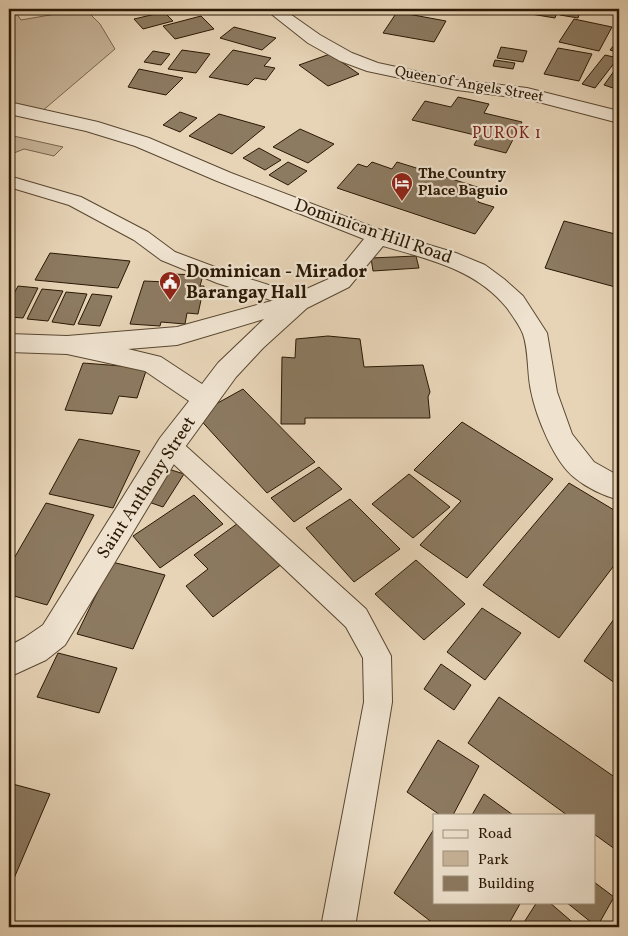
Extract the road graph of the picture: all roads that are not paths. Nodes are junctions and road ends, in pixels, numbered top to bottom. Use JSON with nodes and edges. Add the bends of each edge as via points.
{"nodes":[{"id":1,"x":273,"y":9,"type":"edge"},
{"id":2,"x":9,"y":108,"type":"edge"},
{"id":3,"x":619,"y":117,"type":"edge"},
{"id":4,"x":9,"y":181,"type":"edge"},
{"id":5,"x":378,"y":237,"type":"junction"},
{"id":6,"x":299,"y":302,"type":"junction"},
{"id":7,"x":9,"y":343,"type":"edge"},
{"id":8,"x":67,"y":345,"type":"junction"},
{"id":9,"x":205,"y":399,"type":"junction"},
{"id":10,"x":170,"y":446,"type":"junction"},
{"id":11,"x":619,"y":489,"type":"edge"},
{"id":12,"x":9,"y":662,"type":"edge"},
{"id":13,"x":338,"y":927,"type":"edge"}],
"edges":[{"from":1,"to":3,"type":"street","name":"Queen of Angels Street","via":[[314,39],[346,57],[373,67],[456,85],[527,94]]},
{"from":2,"to":5,"type":"street","name":"Dominican Hill Road","via":[[91,126],[142,142]]},
{"from":4,"to":6,"type":"lane","via":[[75,201],[132,231],[168,256]]},
{"from":5,"to":6,"type":"street","name":"Saint Anthony Street","via":[[341,282]]},
{"from":5,"to":11,"type":"street","name":"Dominican Hill Road","via":[[477,270],[515,302],[535,333],[544,392],[560,439],[584,470]]},
{"from":6,"to":8,"type":"street","via":[[177,336]]},
{"from":6,"to":9,"type":"street","name":"Saint Anthony Street","via":[[254,342]]},
{"from":7,"to":8,"type":"street"},
{"from":8,"to":9,"type":"street","via":[[152,363]]},
{"from":9,"to":10,"type":"street","name":"Saint Anthony Street"},
{"from":10,"to":12,"type":"street","name":"Saint Anthony Street","via":[[54,635]]},
{"from":10,"to":13,"type":"lane","via":[[356,618],[377,656],[378,702]]}]}
